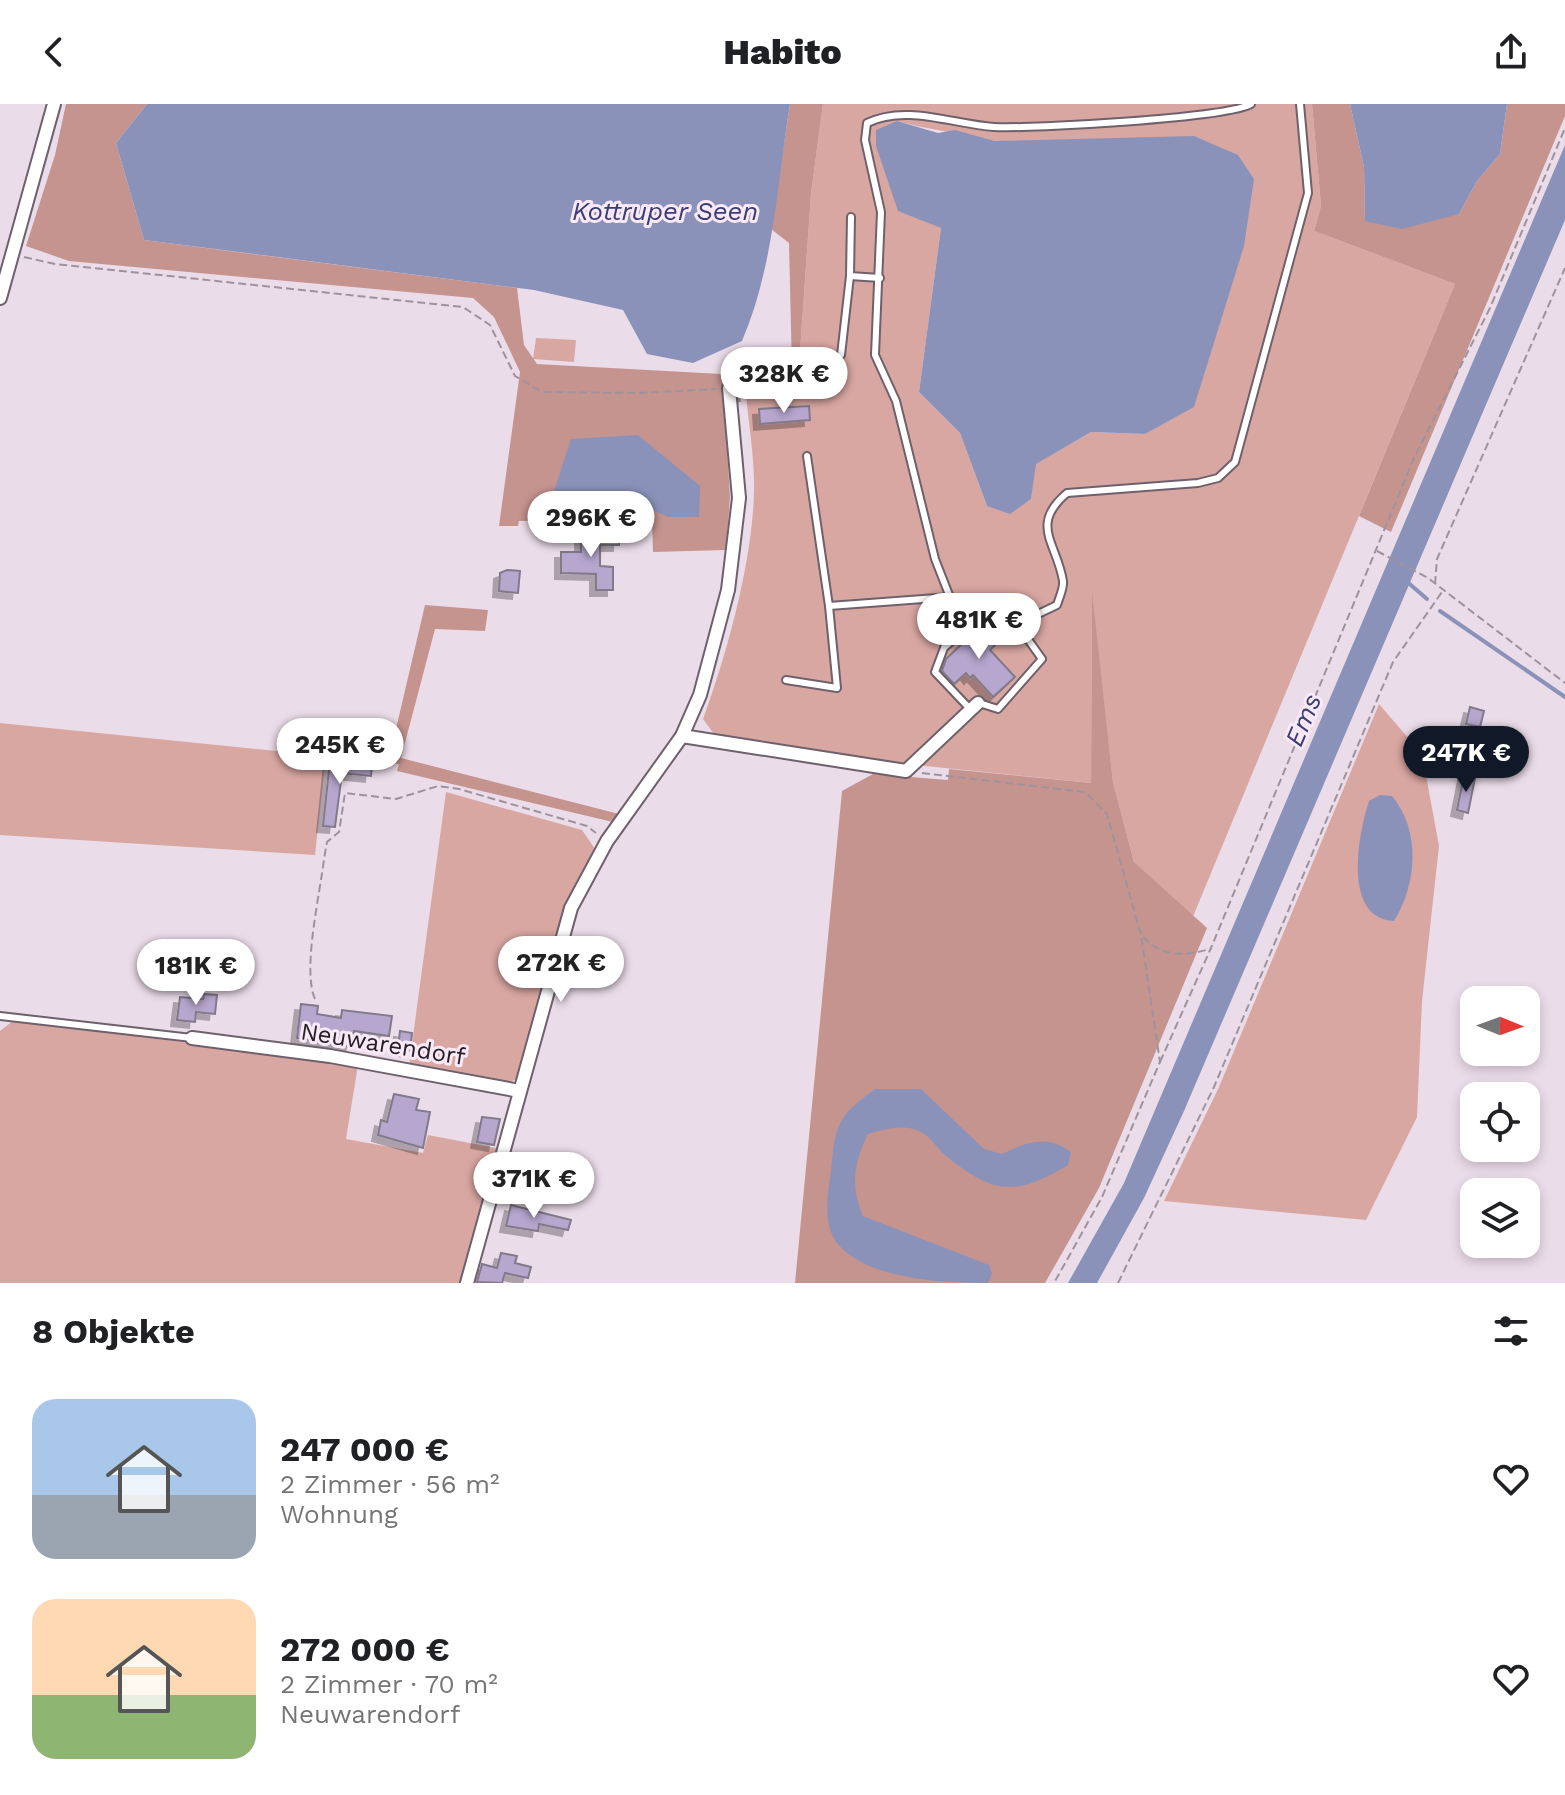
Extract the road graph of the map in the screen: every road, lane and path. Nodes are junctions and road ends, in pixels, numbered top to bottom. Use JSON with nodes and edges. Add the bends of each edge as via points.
{"nodes":[{"id":1,"x":54,"y":104,"type":"edge"},
{"id":2,"x":1251,"y":104,"type":"edge"},
{"id":3,"x":1300,"y":104,"type":"edge"},
{"id":4,"x":1565,"y":128,"type":"edge"},
{"id":5,"x":851,"y":217,"type":"dead end"},
{"id":6,"x":15,"y":255,"type":"junction"},
{"id":7,"x":1565,"y":268,"type":"edge"},
{"id":8,"x":850,"y":276,"type":"junction"},
{"id":9,"x":880,"y":278,"type":"junction"},
{"id":10,"x":0,"y":298,"type":"edge"},
{"id":11,"x":841,"y":355,"type":"dead end"},
{"id":12,"x":756,"y":379,"type":"dead end"},
{"id":13,"x":729,"y":388,"type":"junction"},
{"id":14,"x":807,"y":456,"type":"dead end"},
{"id":15,"x":1377,"y":551,"type":"junction"},
{"id":16,"x":1435,"y":584,"type":"junction"},
{"id":17,"x":1442,"y":592,"type":"junction"},
{"id":18,"x":950,"y":597,"type":"junction"},
{"id":19,"x":829,"y":606,"type":"junction"},
{"id":20,"x":1017,"y":624,"type":"junction"},
{"id":21,"x":943,"y":649,"type":"junction"},
{"id":22,"x":786,"y":680,"type":"dead end"},
{"id":23,"x":1565,"y":683,"type":"edge"},
{"id":24,"x":975,"y":707,"type":"junction"},
{"id":25,"x":682,"y":736,"type":"junction"},
{"id":26,"x":906,"y":771,"type":"junction"},
{"id":27,"x":607,"y":841,"type":"junction"},
{"id":28,"x":1141,"y":935,"type":"junction"},
{"id":29,"x":1211,"y":948,"type":"junction"},
{"id":30,"x":315,"y":999,"type":"dead end"},
{"id":31,"x":0,"y":1016,"type":"edge"},
{"id":32,"x":192,"y":1038,"type":"joint"},
{"id":33,"x":1160,"y":1062,"type":"junction"},
{"id":34,"x":520,"y":1091,"type":"junction"},
{"id":35,"x":467,"y":1283,"type":"edge"},
{"id":36,"x":1054,"y":1283,"type":"edge"},
{"id":37,"x":1118,"y":1283,"type":"edge"}],
"edges":[{"from":1,"to":6,"type":"street"},
{"from":2,"to":9,"type":"lane","via":[[1213,113],[993,127],[913,113],[880,115],[867,123],[865,140],[881,212]]},
{"from":3,"to":20,"type":"lane","via":[[1308,193],[1235,462],[1218,478],[1198,483],[1067,493],[1051,506],[1046,530],[1064,584],[1057,605]]},
{"from":4,"to":15,"type":"path","via":[[1490,308],[1414,458]]},
{"from":5,"to":8,"type":"lane"},
{"from":6,"to":10,"type":"street"},
{"from":6,"to":13,"type":"path","via":[[55,264],[463,307],[490,325],[515,376],[542,392]]},
{"from":7,"to":16,"type":"path","via":[[1437,559]]},
{"from":8,"to":9,"type":"lane"},
{"from":8,"to":11,"type":"lane"},
{"from":9,"to":18,"type":"lane","via":[[875,355],[896,401],[935,559]]},
{"from":12,"to":13,"type":"path"},
{"from":13,"to":25,"type":"street","via":[[739,498],[728,590],[700,695]]},
{"from":14,"to":19,"type":"lane"},
{"from":15,"to":16,"type":"path"},
{"from":15,"to":29,"type":"path"},
{"from":16,"to":17,"type":"path"},
{"from":17,"to":23,"type":"path"},
{"from":17,"to":37,"type":"path","via":[[1393,662],[1214,1087]]},
{"from":18,"to":19,"type":"lane"},
{"from":18,"to":21,"type":"lane","via":[[951,629]]},
{"from":19,"to":22,"type":"lane","via":[[837,688]]},
{"from":20,"to":21,"type":"lane","via":[[991,614],[979,617]]},
{"from":20,"to":24,"type":"lane","via":[[1042,659],[998,709]]},
{"from":21,"to":24,"type":"lane","via":[[935,672]]},
{"from":24,"to":26,"type":"street"},
{"from":25,"to":26,"type":"street"},
{"from":25,"to":27,"type":"street"},
{"from":26,"to":28,"type":"path","via":[[1085,792],[1107,814]]},
{"from":27,"to":30,"type":"path","via":[[587,826],[459,789],[438,786],[396,799],[345,793],[339,832],[327,842],[324,859],[309,965],[308,984]]},
{"from":27,"to":34,"type":"street","via":[[571,908]]},
{"from":28,"to":29,"type":"path","via":[[1175,956]]},
{"from":28,"to":33,"type":"path"},
{"from":29,"to":33,"type":"path"},
{"from":31,"to":32,"type":"lane","name":"Neuwarendorf"},
{"from":32,"to":34,"type":"street","name":"Neuwarendorf","via":[[330,1056]]},
{"from":33,"to":36,"type":"path","via":[[1102,1197]]},
{"from":34,"to":35,"type":"street"}]}
